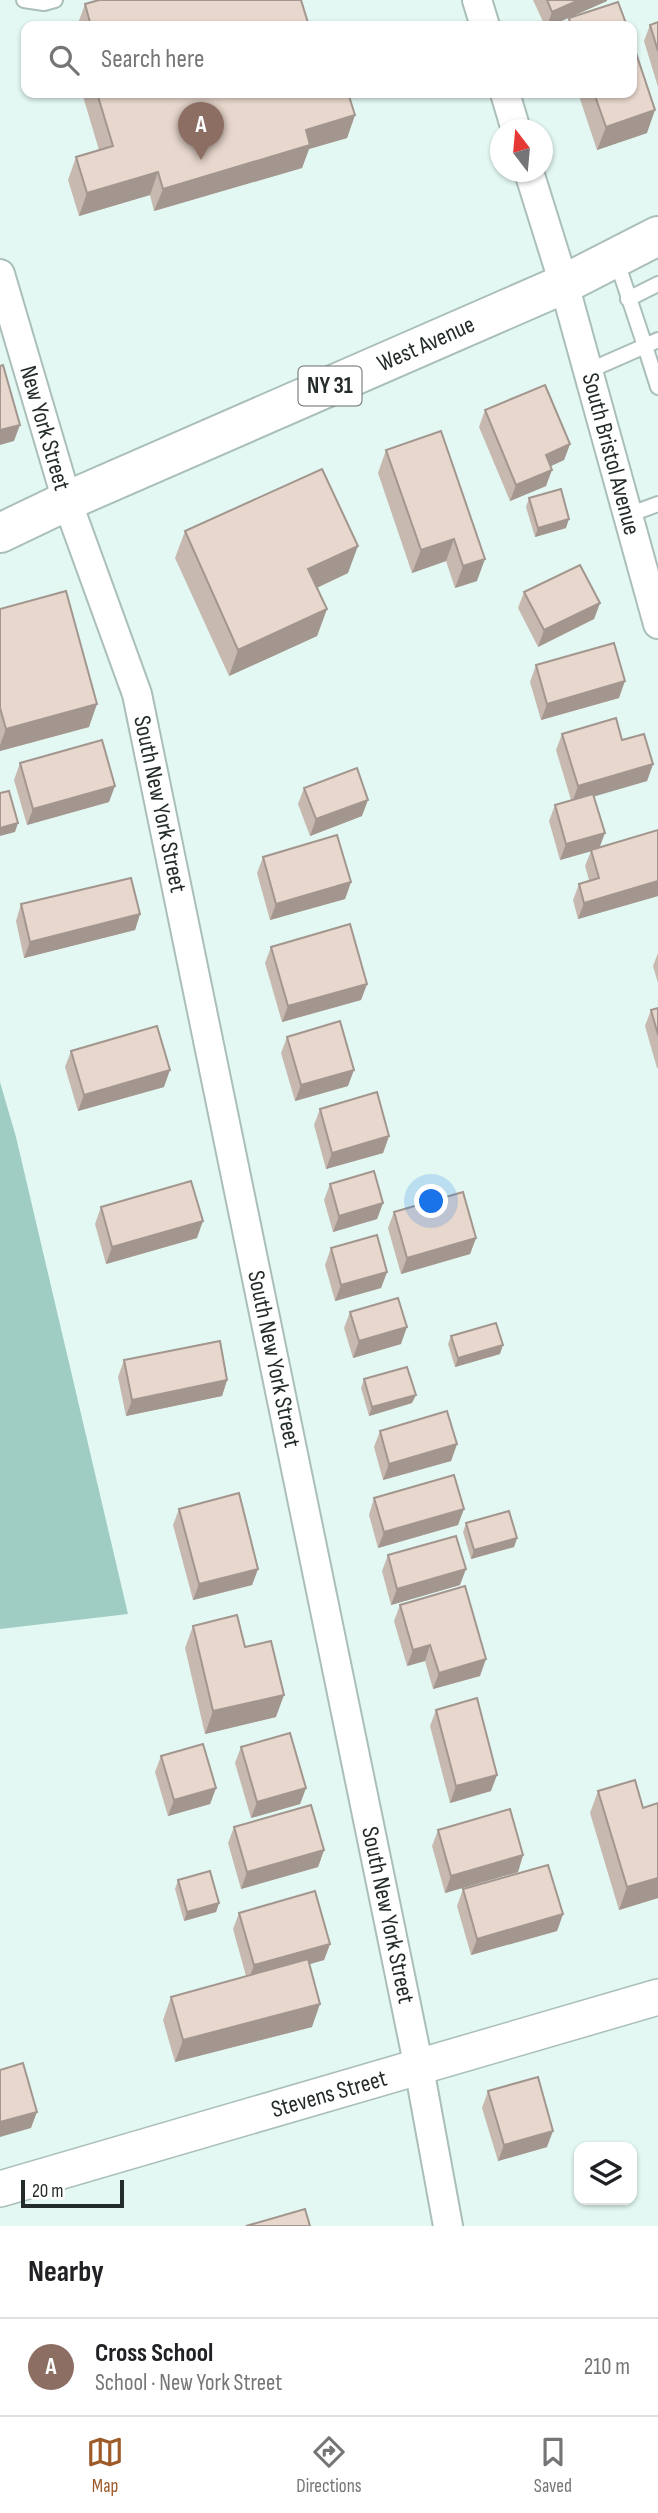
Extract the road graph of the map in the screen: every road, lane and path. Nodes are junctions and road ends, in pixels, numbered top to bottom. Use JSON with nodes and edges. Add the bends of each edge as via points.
{"nodes":[{"id":1,"x":24,"y":0,"type":"edge"},
{"id":2,"x":55,"y":0,"type":"edge"},
{"id":3,"x":477,"y":0,"type":"edge"},
{"id":4,"x":483,"y":21,"type":"edge"},
{"id":5,"x":506,"y":98,"type":"edge"},
{"id":6,"x":513,"y":119,"type":"edge"},
{"id":7,"x":532,"y":182,"type":"edge"},
{"id":8,"x":658,"y":236,"type":"edge"},
{"id":9,"x":615,"y":258,"type":"junction"},
{"id":10,"x":0,"y":274,"type":"edge"},
{"id":11,"x":564,"y":284,"type":"junction"},
{"id":12,"x":658,"y":284,"type":"edge"},
{"id":13,"x":628,"y":299,"type":"junction"},
{"id":14,"x":652,"y":343,"type":"edge"},
{"id":15,"x":588,"y":371,"type":"junction"},
{"id":16,"x":658,"y":387,"type":"edge"},
{"id":17,"x":67,"y":501,"type":"junction"},
{"id":18,"x":658,"y":504,"type":"edge"},
{"id":19,"x":628,"y":514,"type":"junction"},
{"id":20,"x":0,"y":533,"type":"edge"},
{"id":21,"x":658,"y":624,"type":"edge"},
{"id":22,"x":658,"y":1997,"type":"edge"},
{"id":23,"x":419,"y":2067,"type":"junction"},
{"id":24,"x":0,"y":2189,"type":"edge"},
{"id":25,"x":448,"y":2226,"type":"edge"}],
"edges":[{"from":1,"to":2,"type":"lane","via":[[44,4]]},
{"from":3,"to":4,"type":"street"},
{"from":5,"to":6,"type":"street"},
{"from":7,"to":11,"type":"street","name":"South Bristol Avenue"},
{"from":8,"to":9,"type":"highway","name":"West Avenue","number":"NY 31"},
{"from":9,"to":11,"type":"highway","name":"West Avenue","number":"NY 31"},
{"from":9,"to":13,"type":"lane"},
{"from":10,"to":17,"type":"street","name":"New York Street"},
{"from":11,"to":15,"type":"street","name":"South Bristol Avenue"},
{"from":11,"to":17,"type":"highway","name":"West Avenue","number":"NY 31"},
{"from":12,"to":13,"type":"lane"},
{"from":13,"to":14,"type":"lane"},
{"from":14,"to":15,"type":"lane"},
{"from":14,"to":16,"type":"lane"},
{"from":15,"to":19,"type":"street","name":"South Bristol Avenue"},
{"from":17,"to":20,"type":"highway","name":"West Avenue","number":"NY 31"},
{"from":17,"to":23,"type":"street","name":"South New York Street","via":[[137,694]]},
{"from":18,"to":19,"type":"lane"},
{"from":19,"to":21,"type":"street","name":"South Bristol Avenue"},
{"from":22,"to":23,"type":"street","name":"Stevens Street"},
{"from":23,"to":24,"type":"street","name":"Stevens Street"},
{"from":23,"to":25,"type":"street","name":"South New York Street"}]}
